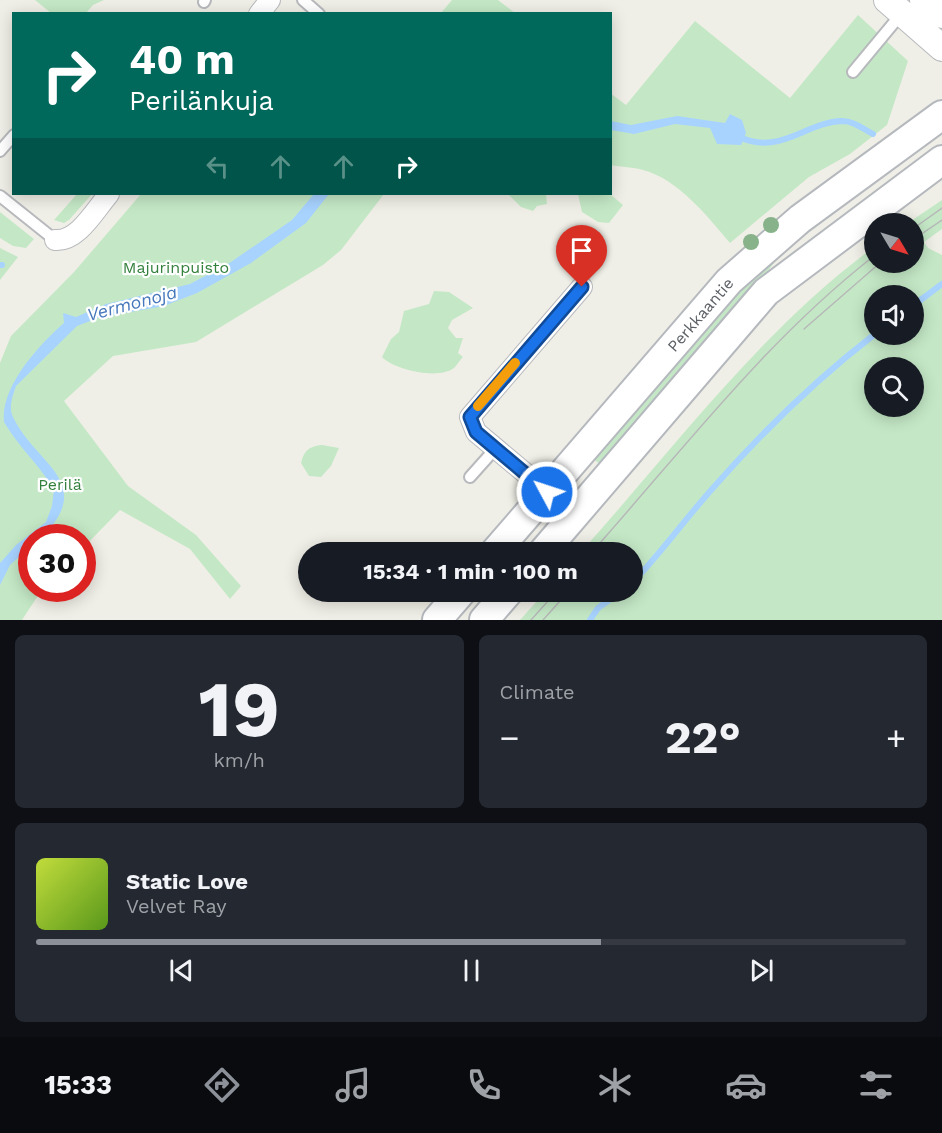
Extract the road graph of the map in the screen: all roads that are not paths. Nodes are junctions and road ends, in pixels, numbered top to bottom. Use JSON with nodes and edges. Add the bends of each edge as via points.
{"nodes":[{"id":1,"x":270,"y":0,"type":"edge"},
{"id":2,"x":303,"y":0,"type":"edge"},
{"id":3,"x":904,"y":4,"type":"edge"},
{"id":4,"x":261,"y":12,"type":"edge"},
{"id":5,"x":317,"y":12,"type":"edge"},
{"id":6,"x":942,"y":15,"type":"edge"},
{"id":7,"x":942,"y":48,"type":"edge"},
{"id":8,"x":853,"y":72,"type":"dead end"},
{"id":9,"x":942,"y":115,"type":"edge"},
{"id":10,"x":12,"y":137,"type":"edge"},
{"id":11,"x":0,"y":151,"type":"edge"},
{"id":12,"x":942,"y":160,"type":"edge"},
{"id":13,"x":108,"y":195,"type":"edge"},
{"id":14,"x":0,"y":196,"type":"edge"},
{"id":15,"x":55,"y":240,"type":"joint"},
{"id":16,"x":582,"y":287,"type":"dead end"},
{"id":17,"x":495,"y":449,"type":"junction"},
{"id":18,"x":471,"y":477,"type":"dead end"},
{"id":19,"x":547,"y":492,"type":"junction"},
{"id":20,"x":574,"y":514,"type":"junction"},
{"id":21,"x":504,"y":542,"type":"edge"},
{"id":22,"x":551,"y":542,"type":"edge"},
{"id":23,"x":453,"y":602,"type":"edge"},
{"id":24,"x":500,"y":602,"type":"edge"},
{"id":25,"x":437,"y":620,"type":"edge"},
{"id":26,"x":484,"y":620,"type":"edge"}],
"edges":[{"from":1,"to":4,"type":"street"},
{"from":2,"to":5,"type":"lane"},
{"from":3,"to":6,"type":"street"},
{"from":3,"to":7,"type":"street"},
{"from":3,"to":8,"type":"lane"},
{"from":9,"to":19,"type":"main road","name":"Perkkaantie","via":[[800,219],[736,274]]},
{"from":10,"to":11,"type":"lane"},
{"from":12,"to":20,"type":"main road","name":"Perkkaantie","via":[[766,292]]},
{"from":13,"to":15,"type":"street","via":[[73,236]]},
{"from":14,"to":15,"type":"lane"},
{"from":16,"to":17,"type":"street","via":[[470,417],[476,432]]},
{"from":17,"to":18,"type":"lane"},
{"from":17,"to":19,"type":"street"},
{"from":19,"to":20,"type":"street"},
{"from":19,"to":21,"type":"main road","name":"Perkkaantie"},
{"from":20,"to":22,"type":"main road","name":"Perkkaantie"},
{"from":23,"to":25,"type":"main road"},
{"from":24,"to":26,"type":"main road"}]}
